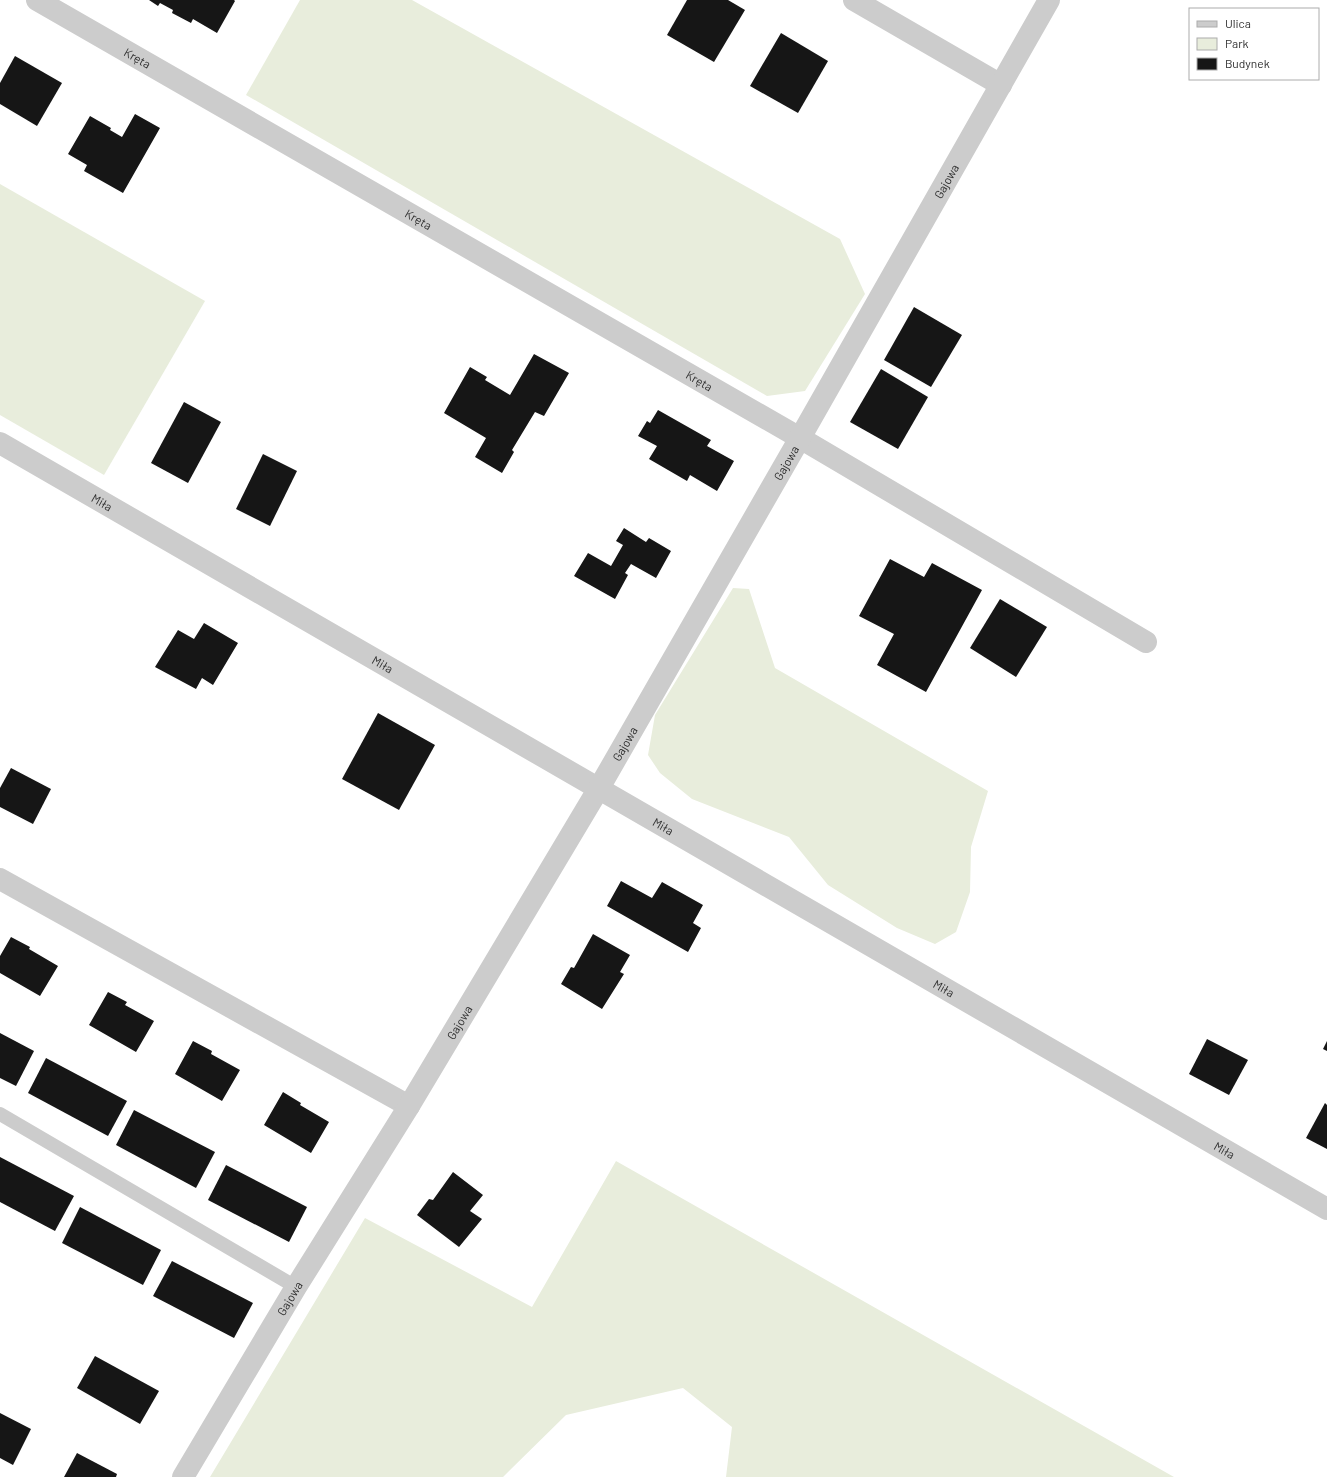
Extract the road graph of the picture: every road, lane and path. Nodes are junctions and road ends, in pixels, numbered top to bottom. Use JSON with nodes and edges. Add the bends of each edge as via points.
{"nodes":[{"id":1,"x":37,"y":0,"type":"edge"},
{"id":2,"x":854,"y":0,"type":"edge"},
{"id":3,"x":1050,"y":0,"type":"edge"},
{"id":4,"x":1001,"y":86,"type":"junction"},
{"id":5,"x":800,"y":438,"type":"junction"},
{"id":6,"x":0,"y":442,"type":"edge"},
{"id":7,"x":1146,"y":642,"type":"dead end"},
{"id":8,"x":599,"y":788,"type":"junction"},
{"id":9,"x":0,"y":879,"type":"edge"},
{"id":10,"x":409,"y":1106,"type":"junction"},
{"id":11,"x":0,"y":1114,"type":"edge"},
{"id":12,"x":1327,"y":1210,"type":"edge"},
{"id":13,"x":296,"y":1287,"type":"junction"},
{"id":14,"x":183,"y":1477,"type":"edge"}],
"edges":[{"from":1,"to":5,"type":"street","name":"Kręta"},
{"from":2,"to":4,"type":"street"},
{"from":3,"to":4,"type":"street","name":"Gajowa"},
{"from":4,"to":5,"type":"street","name":"Gajowa"},
{"from":5,"to":7,"type":"street","name":"Kręta"},
{"from":5,"to":8,"type":"street","name":"Gajowa"},
{"from":6,"to":8,"type":"street","name":"Miła"},
{"from":8,"to":10,"type":"street","name":"Gajowa"},
{"from":8,"to":12,"type":"street","name":"Miła"},
{"from":9,"to":10,"type":"street"},
{"from":10,"to":13,"type":"street","name":"Gajowa"},
{"from":11,"to":13,"type":"lane"},
{"from":13,"to":14,"type":"street","name":"Gajowa"}]}
